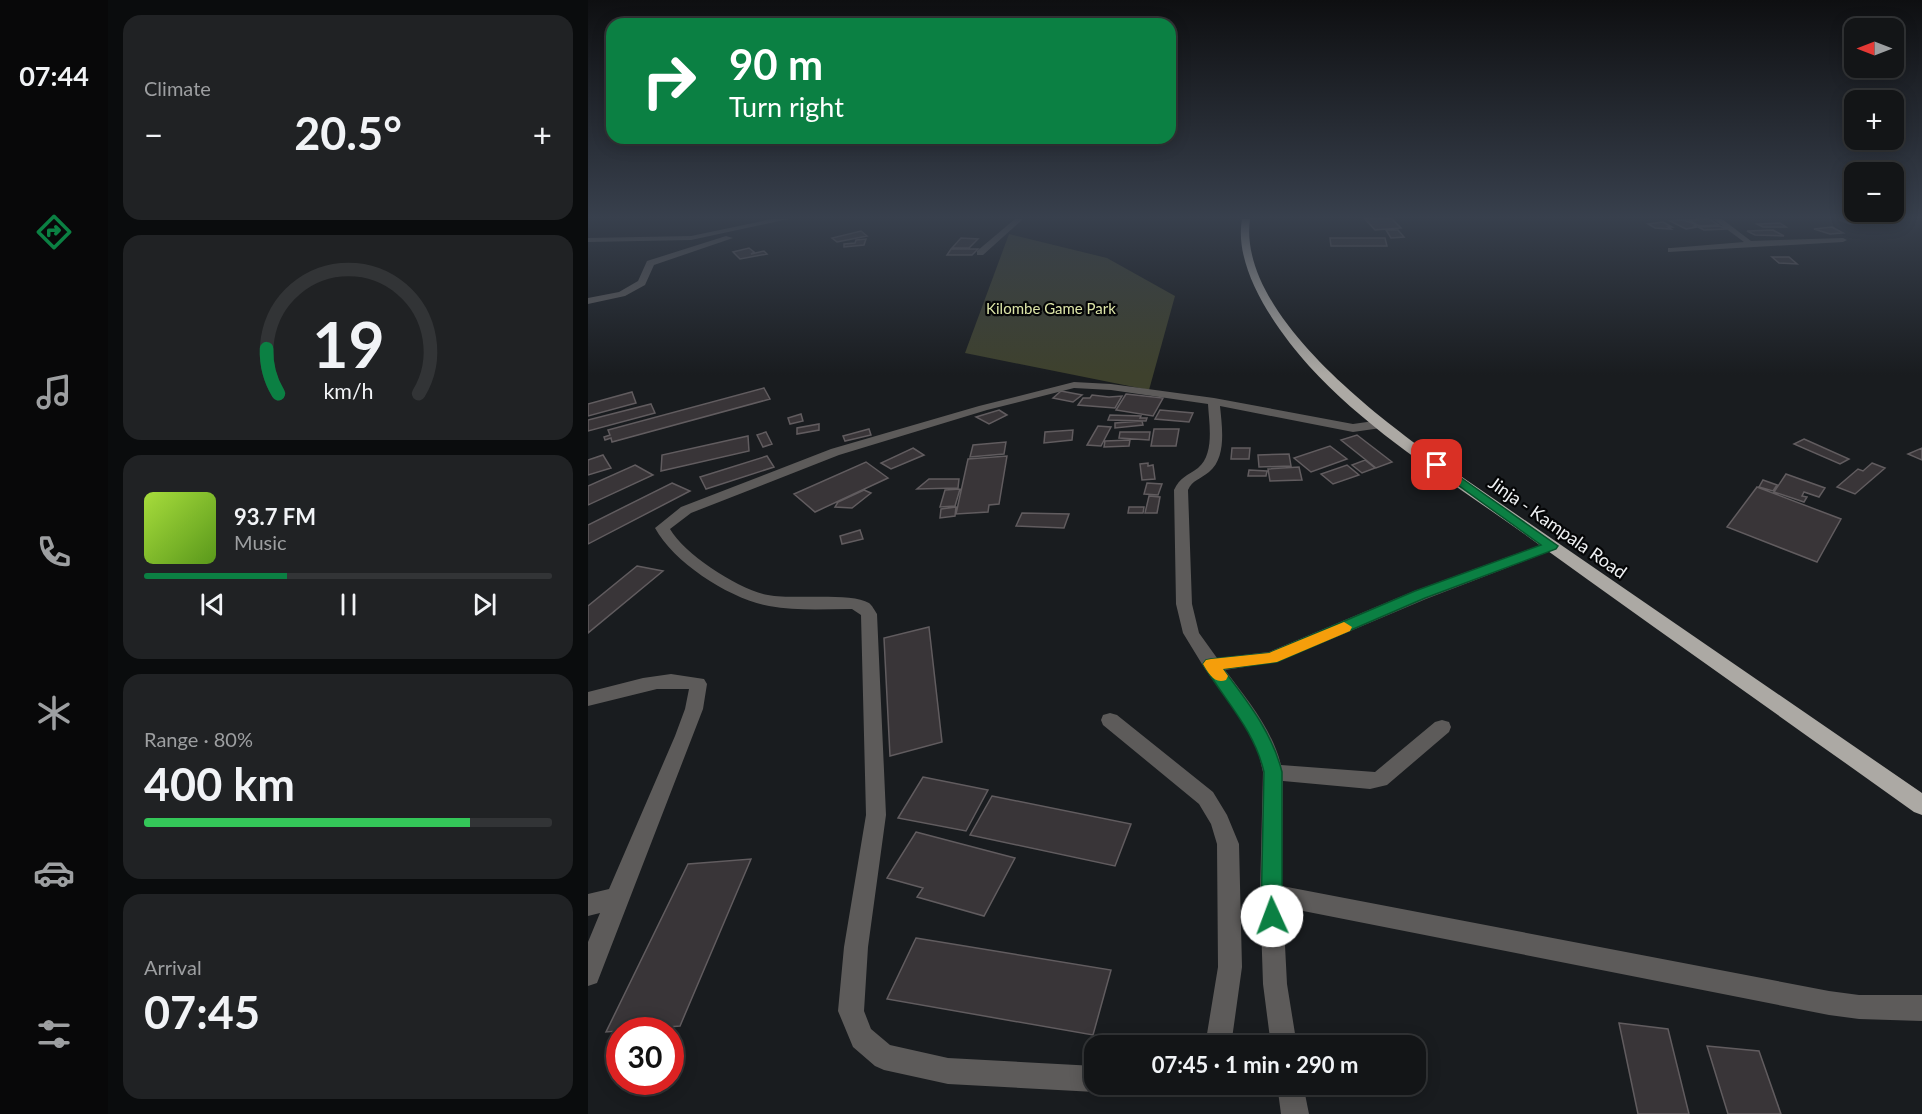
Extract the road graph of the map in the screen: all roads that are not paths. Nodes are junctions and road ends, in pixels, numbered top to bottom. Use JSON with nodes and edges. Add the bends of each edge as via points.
{"nodes":[{"id":1,"x":647,"y":271,"type":"edge"},
{"id":2,"x":1256,"y":271,"type":"edge"},
{"id":3,"x":588,"y":301,"type":"edge"},
{"id":4,"x":1214,"y":401,"type":"junction"},
{"id":5,"x":1381,"y":424,"type":"junction"},
{"id":6,"x":1551,"y":546,"type":"junction"},
{"id":7,"x":1211,"y":664,"type":"junction"},
{"id":8,"x":588,"y":699,"type":"edge"},
{"id":9,"x":1110,"y":720,"type":"dead end"},
{"id":10,"x":1442,"y":727,"type":"dead end"},
{"id":11,"x":1273,"y":772,"type":"junction"},
{"id":12,"x":1922,"y":805,"type":"edge"},
{"id":13,"x":1271,"y":894,"type":"junction"},
{"id":14,"x":616,"y":898,"type":"junction"},
{"id":15,"x":588,"y":905,"type":"edge"},
{"id":16,"x":588,"y":974,"type":"edge"},
{"id":17,"x":1922,"y":1008,"type":"edge"},
{"id":18,"x":1222,"y":1035,"type":"edge"},
{"id":19,"x":1282,"y":1035,"type":"edge"},
{"id":20,"x":1084,"y":1078,"type":"edge"},
{"id":21,"x":1292,"y":1095,"type":"edge"},
{"id":22,"x":1295,"y":1114,"type":"edge"}],
"edges":[{"from":1,"to":3,"type":"street","via":[[642,283],[622,294]]},
{"from":2,"to":5,"type":"highway","name":"Jinja - Kampala Road","via":[[1286,331],[1314,364]]},
{"from":4,"to":5,"type":"street","via":[[1353,428]]},
{"from":4,"to":7,"type":"street","via":[[1211,461],[1185,481],[1181,490],[1184,604],[1191,633]]},
{"from":4,"to":20,"type":"street","via":[[1094,385],[1057,388],[835,452],[686,510],[662,528],[664,536],[696,565],[757,599],[852,604],[869,614],[876,815],[856,946],[851,1011],[862,1038],[884,1057],[948,1071]]},
{"from":5,"to":6,"type":"highway","name":"Jinja - Kampala Road"},
{"from":6,"to":7,"type":"street","via":[[1420,595],[1271,658]]},
{"from":6,"to":12,"type":"highway","name":"Jinja - Kampala Road"},
{"from":7,"to":11,"type":"street","via":[[1249,716],[1268,751]]},
{"from":8,"to":14,"type":"street","via":[[666,681],[698,684],[698,695],[681,741]]},
{"from":9,"to":18,"type":"street","via":[[1206,798],[1220,821],[1228,844],[1230,967]]},
{"from":10,"to":11,"type":"street","via":[[1380,779]]},
{"from":11,"to":13,"type":"street"},
{"from":13,"to":17,"type":"street","via":[[1829,1003]]},
{"from":13,"to":19,"type":"street","via":[[1275,984]]},
{"from":14,"to":15,"type":"street"},
{"from":14,"to":16,"type":"street"},
{"from":21,"to":22,"type":"street"}]}
